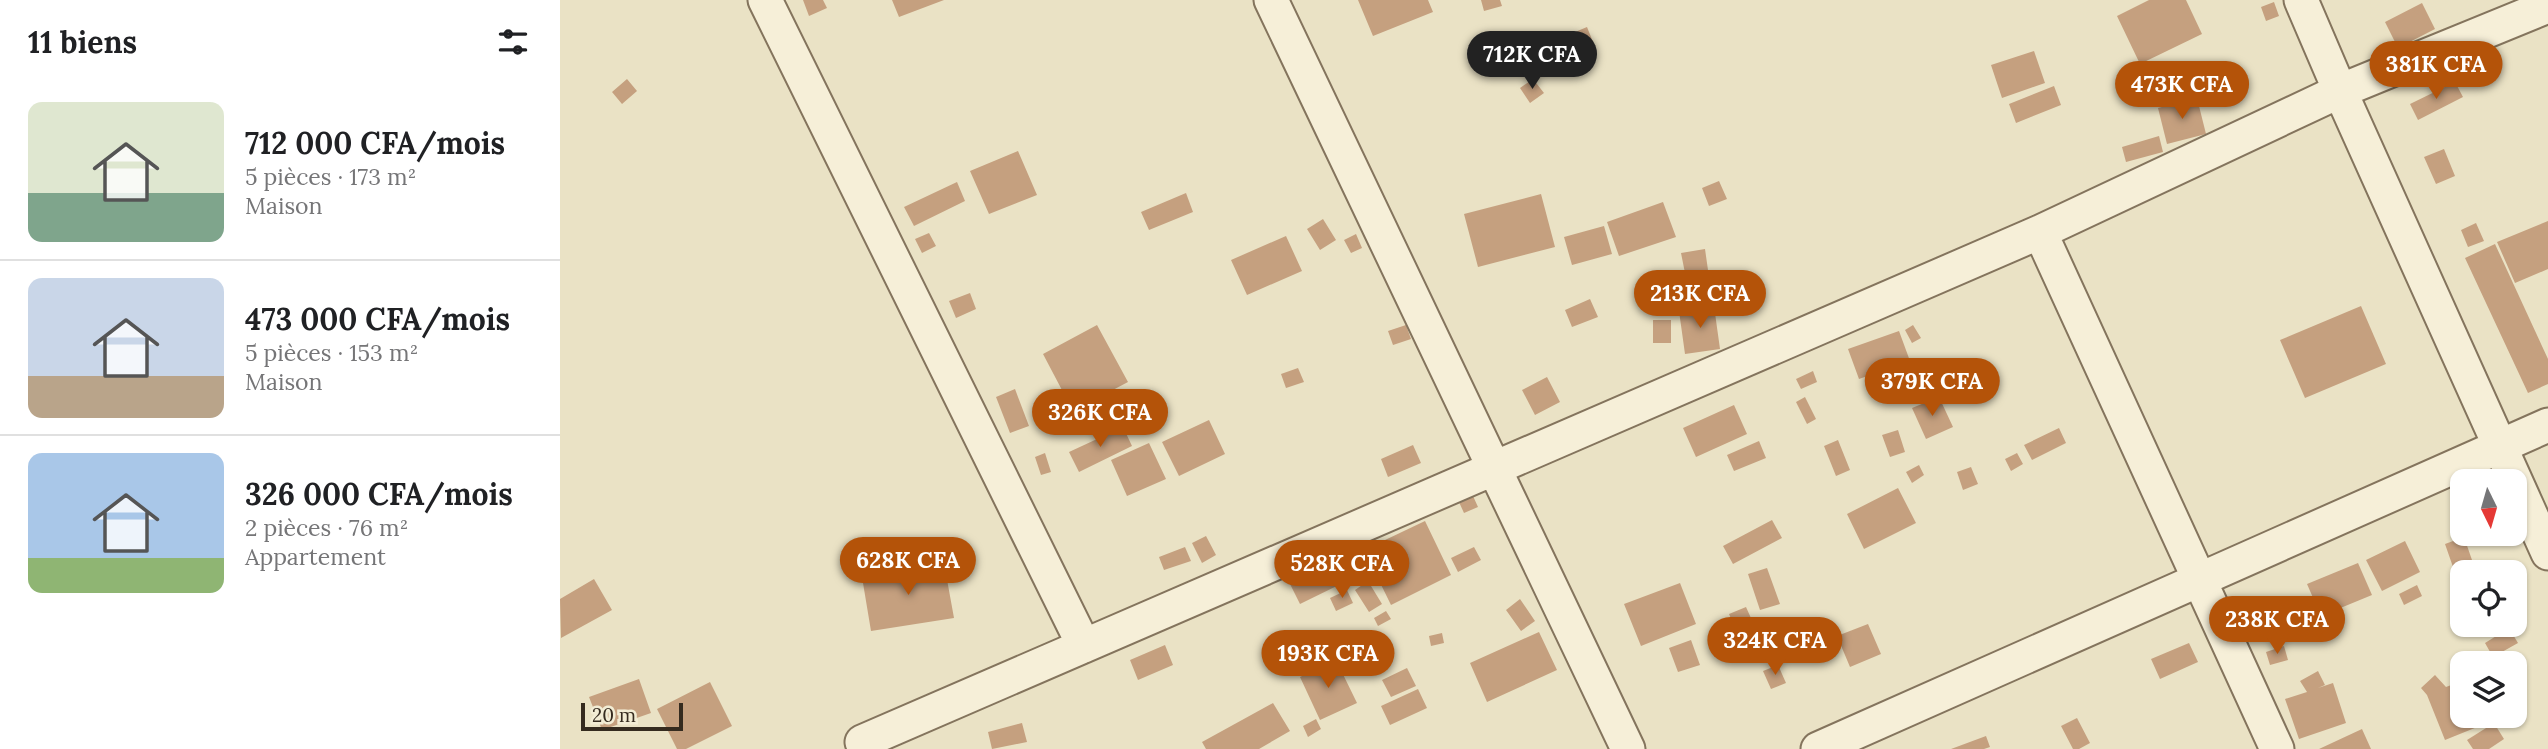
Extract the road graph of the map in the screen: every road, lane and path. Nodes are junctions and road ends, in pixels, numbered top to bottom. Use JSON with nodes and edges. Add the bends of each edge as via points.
{"nodes":[{"id":1,"x":765,"y":0,"type":"edge"},
{"id":2,"x":1271,"y":0,"type":"edge"},
{"id":3,"x":2301,"y":0,"type":"edge"},
{"id":4,"x":2548,"y":6,"type":"edge"},
{"id":5,"x":2340,"y":91,"type":"junction"},
{"id":6,"x":2040,"y":232,"type":"junction"},
{"id":7,"x":2548,"y":425,"type":"edge"},
{"id":8,"x":2500,"y":447,"type":"junction"},
{"id":9,"x":1494,"y":469,"type":"junction"},
{"id":10,"x":2548,"y":553,"type":"edge"},
{"id":11,"x":2199,"y":581,"type":"junction"},
{"id":12,"x":1084,"y":646,"type":"junction"},
{"id":13,"x":866,"y":749,"type":"edge"},
{"id":14,"x":1628,"y":749,"type":"edge"},
{"id":15,"x":1818,"y":749,"type":"edge"},
{"id":16,"x":2277,"y":749,"type":"edge"}],
"edges":[{"from":1,"to":12,"type":"street"},
{"from":2,"to":9,"type":"street"},
{"from":3,"to":5,"type":"street"},
{"from":4,"to":5,"type":"street"},
{"from":5,"to":6,"type":"street"},
{"from":5,"to":8,"type":"street"},
{"from":6,"to":9,"type":"street"},
{"from":6,"to":11,"type":"street"},
{"from":7,"to":8,"type":"street"},
{"from":8,"to":10,"type":"street"},
{"from":8,"to":11,"type":"street"},
{"from":9,"to":12,"type":"street"},
{"from":9,"to":14,"type":"street"},
{"from":11,"to":15,"type":"street"},
{"from":11,"to":16,"type":"street"},
{"from":12,"to":13,"type":"street","via":[[862,742]]}]}
